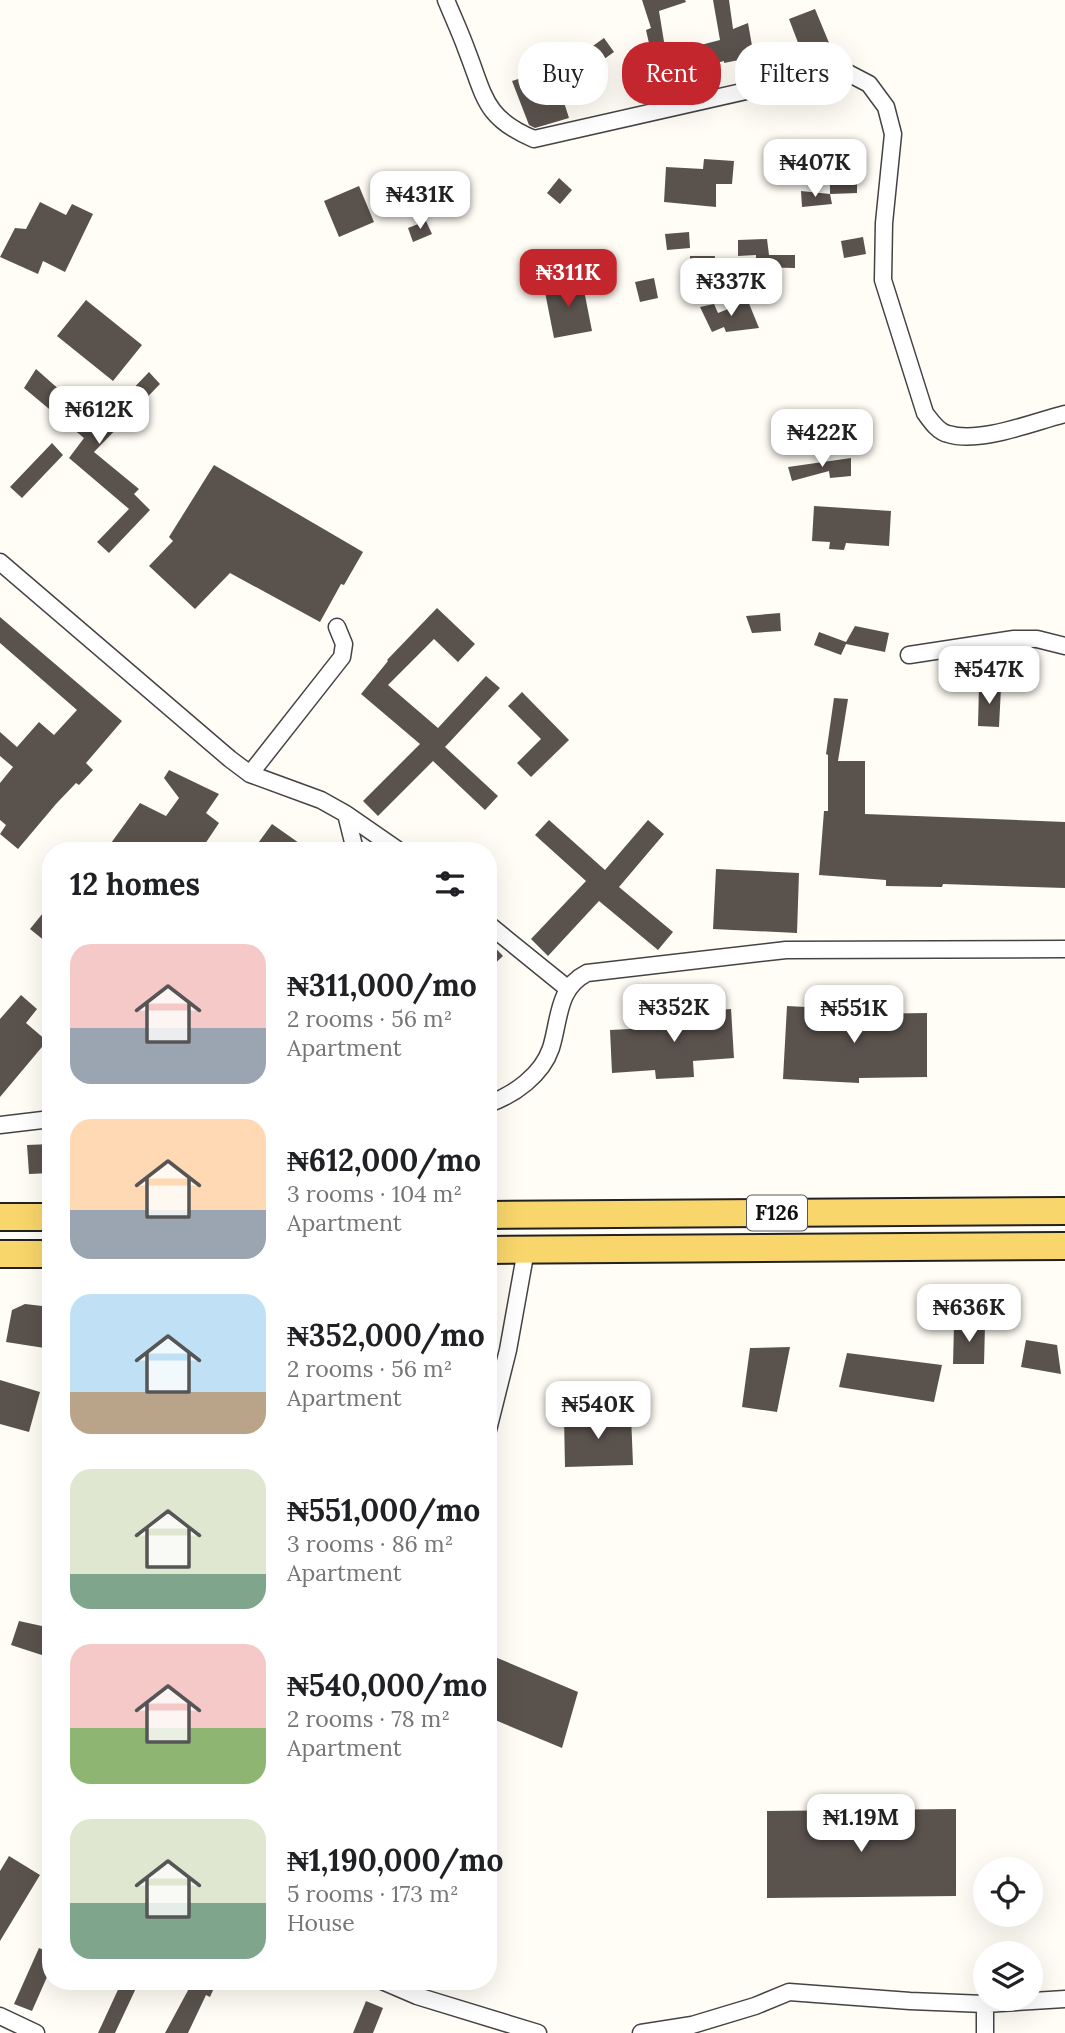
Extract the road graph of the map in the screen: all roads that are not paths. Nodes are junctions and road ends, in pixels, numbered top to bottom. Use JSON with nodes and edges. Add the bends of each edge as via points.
{"nodes":[{"id":1,"x":446,"y":0,"type":"edge"},
{"id":2,"x":1065,"y":414,"type":"edge"},
{"id":3,"x":0,"y":562,"type":"edge"},
{"id":4,"x":337,"y":627,"type":"dead end"},
{"id":5,"x":1065,"y":646,"type":"edge"},
{"id":6,"x":909,"y":655,"type":"dead end"},
{"id":7,"x":250,"y":774,"type":"junction"},
{"id":8,"x":346,"y":814,"type":"junction"},
{"id":9,"x":353,"y":842,"type":"edge"},
{"id":10,"x":386,"y":842,"type":"edge"},
{"id":11,"x":497,"y":932,"type":"edge"},
{"id":12,"x":1065,"y":948,"type":"edge"},
{"id":13,"x":567,"y":988,"type":"junction"},
{"id":14,"x":497,"y":1101,"type":"edge"},
{"id":15,"x":42,"y":1120,"type":"edge"},
{"id":16,"x":0,"y":1125,"type":"edge"},
{"id":17,"x":1065,"y":1211,"type":"edge"},
{"id":18,"x":790,"y":1213,"type":"junction"},
{"id":19,"x":497,"y":1215,"type":"edge"},
{"id":20,"x":0,"y":1217,"type":"edge"},
{"id":21,"x":42,"y":1217,"type":"edge"},
{"id":22,"x":1065,"y":1246,"type":"edge"},
{"id":23,"x":792,"y":1248,"type":"junction"},
{"id":24,"x":497,"y":1250,"type":"edge"},
{"id":25,"x":526,"y":1250,"type":"junction"},
{"id":26,"x":0,"y":1254,"type":"edge"},
{"id":27,"x":42,"y":1254,"type":"edge"},
{"id":28,"x":497,"y":1394,"type":"edge"},
{"id":29,"x":403,"y":1990,"type":"edge"},
{"id":30,"x":1065,"y":1999,"type":"edge"},
{"id":31,"x":1043,"y":2000,"type":"edge"},
{"id":32,"x":973,"y":2004,"type":"edge"},
{"id":33,"x":985,"y":2011,"type":"edge"},
{"id":34,"x":0,"y":2015,"type":"edge"},
{"id":35,"x":36,"y":2033,"type":"edge"},
{"id":36,"x":538,"y":2033,"type":"edge"},
{"id":37,"x":641,"y":2033,"type":"edge"},
{"id":38,"x":985,"y":2033,"type":"edge"}],
"edges":[{"from":1,"to":2,"type":"street","via":[[480,91],[496,116],[513,130],[534,138],[821,74],[846,72],[869,84],[886,107],[893,134],[883,280],[925,412],[947,434],[978,436]]},
{"from":3,"to":7,"type":"street"},
{"from":4,"to":7,"type":"street","via":[[344,645],[342,657]]},
{"from":5,"to":6,"type":"street","via":[[1014,639]]},
{"from":7,"to":8,"type":"street"},
{"from":8,"to":9,"type":"street"},
{"from":8,"to":10,"type":"street"},
{"from":11,"to":13,"type":"street"},
{"from":12,"to":13,"type":"street","via":[[786,950],[587,973]]},
{"from":13,"to":14,"type":"street","via":[[550,1051],[527,1082]]},
{"from":15,"to":16,"type":"street"},
{"from":17,"to":18,"type":"main road","number":"F126"},
{"from":18,"to":19,"type":"main road","number":"F126"},
{"from":18,"to":23,"type":"main road"},
{"from":20,"to":21,"type":"main road"},
{"from":22,"to":23,"type":"main road","number":"F126"},
{"from":23,"to":25,"type":"main road","number":"F126"},
{"from":24,"to":25,"type":"main road","number":"F126"},
{"from":25,"to":28,"type":"street"},
{"from":26,"to":27,"type":"main road"},
{"from":29,"to":36,"type":"street"},
{"from":30,"to":31,"type":"street"},
{"from":32,"to":37,"type":"street","via":[[789,1992],[692,2025]]},
{"from":33,"to":38,"type":"street"},
{"from":34,"to":35,"type":"street"}]}
